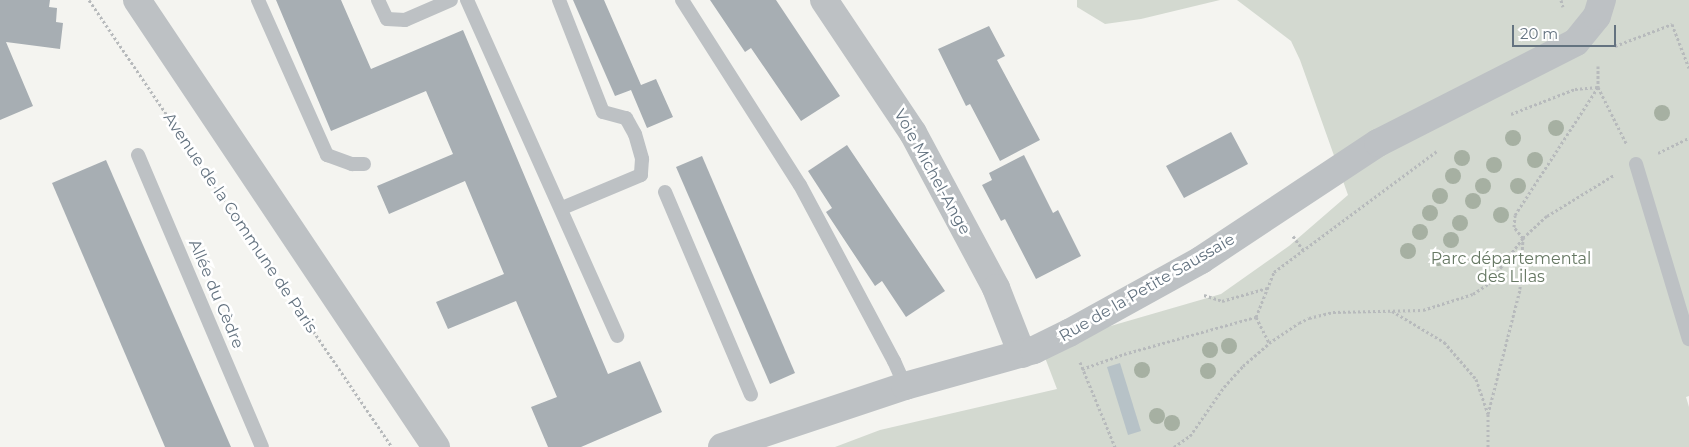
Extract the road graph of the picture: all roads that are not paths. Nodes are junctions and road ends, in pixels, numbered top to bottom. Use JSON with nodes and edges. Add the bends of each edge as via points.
{"nodes":[{"id":1,"x":137,"y":0,"type":"edge"},
{"id":2,"x":258,"y":0,"type":"edge"},
{"id":3,"x":378,"y":0,"type":"edge"},
{"id":4,"x":451,"y":0,"type":"edge"},
{"id":5,"x":467,"y":0,"type":"edge"},
{"id":6,"x":559,"y":0,"type":"edge"},
{"id":7,"x":682,"y":0,"type":"edge"},
{"id":8,"x":824,"y":0,"type":"edge"},
{"id":9,"x":1602,"y":0,"type":"edge"},
{"id":10,"x":138,"y":155,"type":"dead end"},
{"id":11,"x":364,"y":164,"type":"dead end"},
{"id":12,"x":1636,"y":164,"type":"road end"},
{"id":13,"x":665,"y":192,"type":"dead end"},
{"id":14,"x":562,"y":208,"type":"junction"},
{"id":15,"x":618,"y":336,"type":"dead end"},
{"id":16,"x":1689,"y":339,"type":"edge"},
{"id":17,"x":1022,"y":354,"type":"junction"},
{"id":18,"x":905,"y":386,"type":"junction"},
{"id":19,"x":751,"y":395,"type":"dead end"},
{"id":20,"x":262,"y":447,"type":"edge"},
{"id":21,"x":436,"y":447,"type":"edge"},
{"id":22,"x":722,"y":447,"type":"edge"}],
"edges":[{"from":1,"to":21,"type":"street"},
{"from":2,"to":11,"type":"lane","via":[[327,155],[352,164]]},
{"from":3,"to":4,"type":"lane","via":[[386,19],[405,20]]},
{"from":5,"to":14,"type":"lane"},
{"from":6,"to":14,"type":"lane","via":[[603,112],[626,118],[636,134],[642,159],[641,175]]},
{"from":7,"to":18,"type":"lane","via":[[800,185]]},
{"from":8,"to":17,"type":"street","name":"Voie Michel-Ange","via":[[913,134],[996,288]]},
{"from":9,"to":17,"type":"street","name":"Rue de la Petite Saussaie","via":[[1597,16],[1576,42],[1378,143],[1202,260],[1069,333]]},
{"from":10,"to":20,"type":"lane","name":"Allée du Cèdre"},
{"from":12,"to":16,"type":"lane"},
{"from":13,"to":19,"type":"lane"},
{"from":14,"to":15,"type":"lane"},
{"from":17,"to":18,"type":"street","name":"Rue de la Petite Saussaie"},
{"from":18,"to":22,"type":"street","name":"Rue de la Petite Saussaie"}]}
